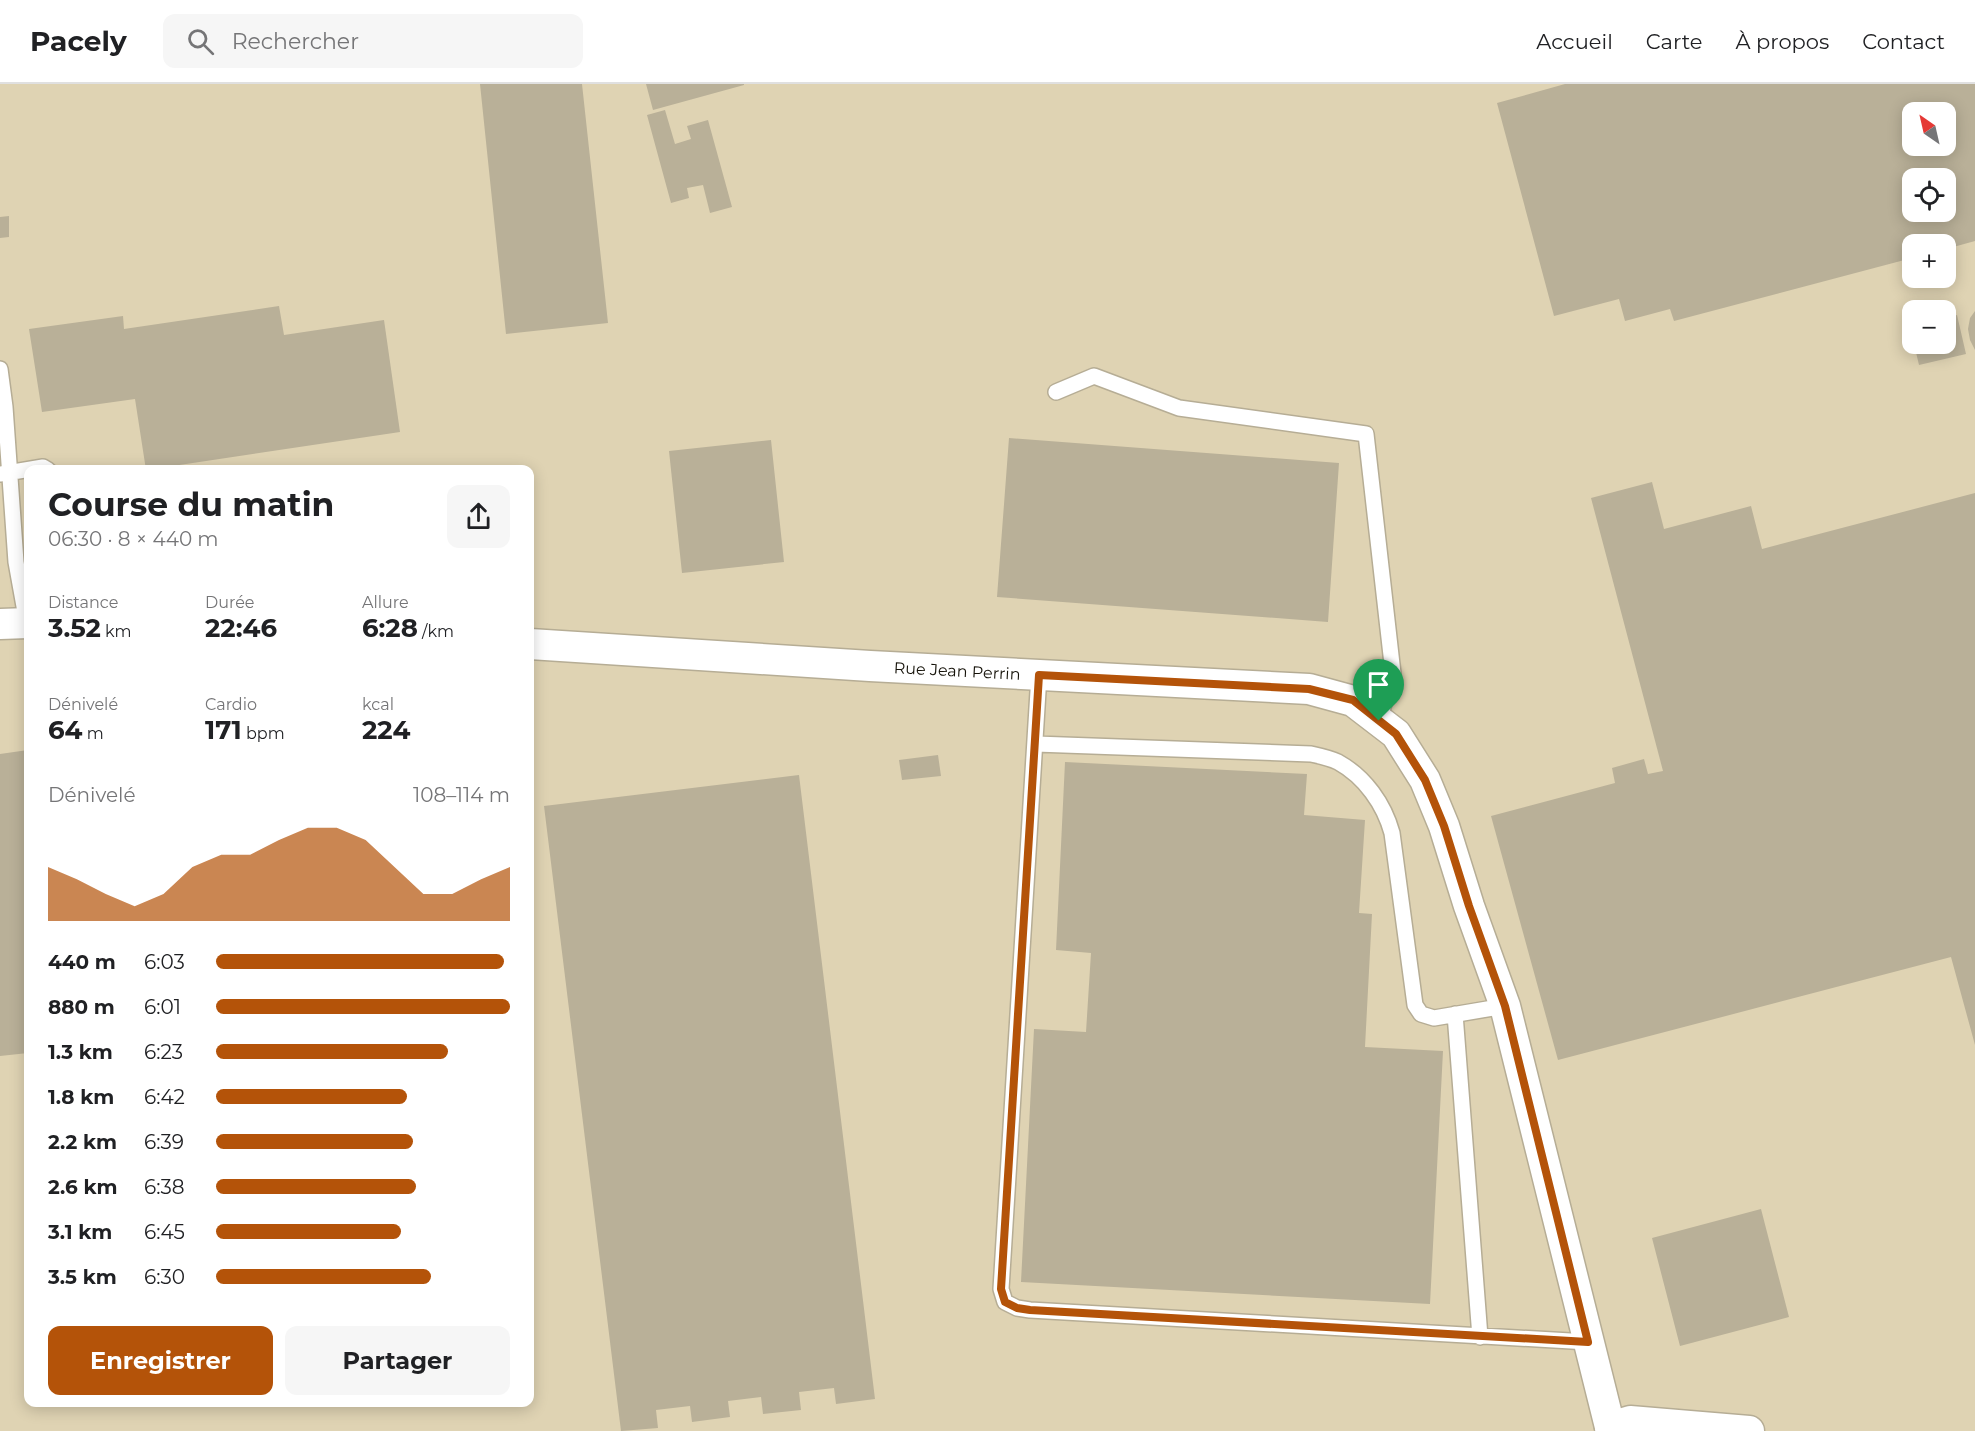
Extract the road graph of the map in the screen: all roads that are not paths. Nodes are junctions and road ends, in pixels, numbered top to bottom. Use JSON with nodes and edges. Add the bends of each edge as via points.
{"nodes":[{"id":1,"x":0,"y":369,"type":"edge"},
{"id":2,"x":1056,"y":392,"type":"dead end"},
{"id":3,"x":24,"y":470,"type":"edge"},
{"id":4,"x":4,"y":473,"type":"edge"},
{"id":5,"x":18,"y":623,"type":"edge"},
{"id":6,"x":534,"y":644,"type":"edge"},
{"id":7,"x":1039,"y":675,"type":"junction"},
{"id":8,"x":1379,"y":721,"type":"junction"},
{"id":9,"x":1035,"y":744,"type":"junction"},
{"id":10,"x":1505,"y":1006,"type":"junction"},
{"id":11,"x":1455,"y":1014,"type":"junction"},
{"id":12,"x":1480,"y":1337,"type":"junction"},
{"id":13,"x":1588,"y":1342,"type":"junction"},
{"id":14,"x":1611,"y":1429,"type":"edge"},
{"id":15,"x":1749,"y":1431,"type":"edge"}],
"edges":[{"from":1,"to":4,"type":"lane","via":[[5,407]]},
{"from":2,"to":8,"type":"lane","via":[[1094,376],[1179,408],[1366,434],[1393,674]]},
{"from":3,"to":4,"type":"lane"},
{"from":4,"to":5,"type":"lane","via":[[16,562]]},
{"from":6,"to":7,"type":"street","name":"Rue Jean Perrin"},
{"from":7,"to":8,"type":"street","name":"Rue Jean Perrin","via":[[1309,689],[1353,700]]},
{"from":7,"to":9,"type":"lane"},
{"from":8,"to":10,"type":"street","name":"Rue Jean Perrin","via":[[1396,734],[1425,780]]},
{"from":9,"to":11,"type":"lane","via":[[1311,754],[1338,762],[1360,779],[1386,812],[1415,1005],[1421,1014],[1434,1018]]},
{"from":9,"to":12,"type":"lane","via":[[1001,1289],[1005,1302],[1030,1310]]},
{"from":10,"to":11,"type":"lane"},
{"from":10,"to":13,"type":"street","name":"Rue Jean Perrin"},
{"from":11,"to":12,"type":"lane"},
{"from":12,"to":13,"type":"lane"},
{"from":13,"to":14,"type":"street","name":"Rue Jean Perrin"},
{"from":14,"to":15,"type":"street","via":[[1630,1421]]}]}
